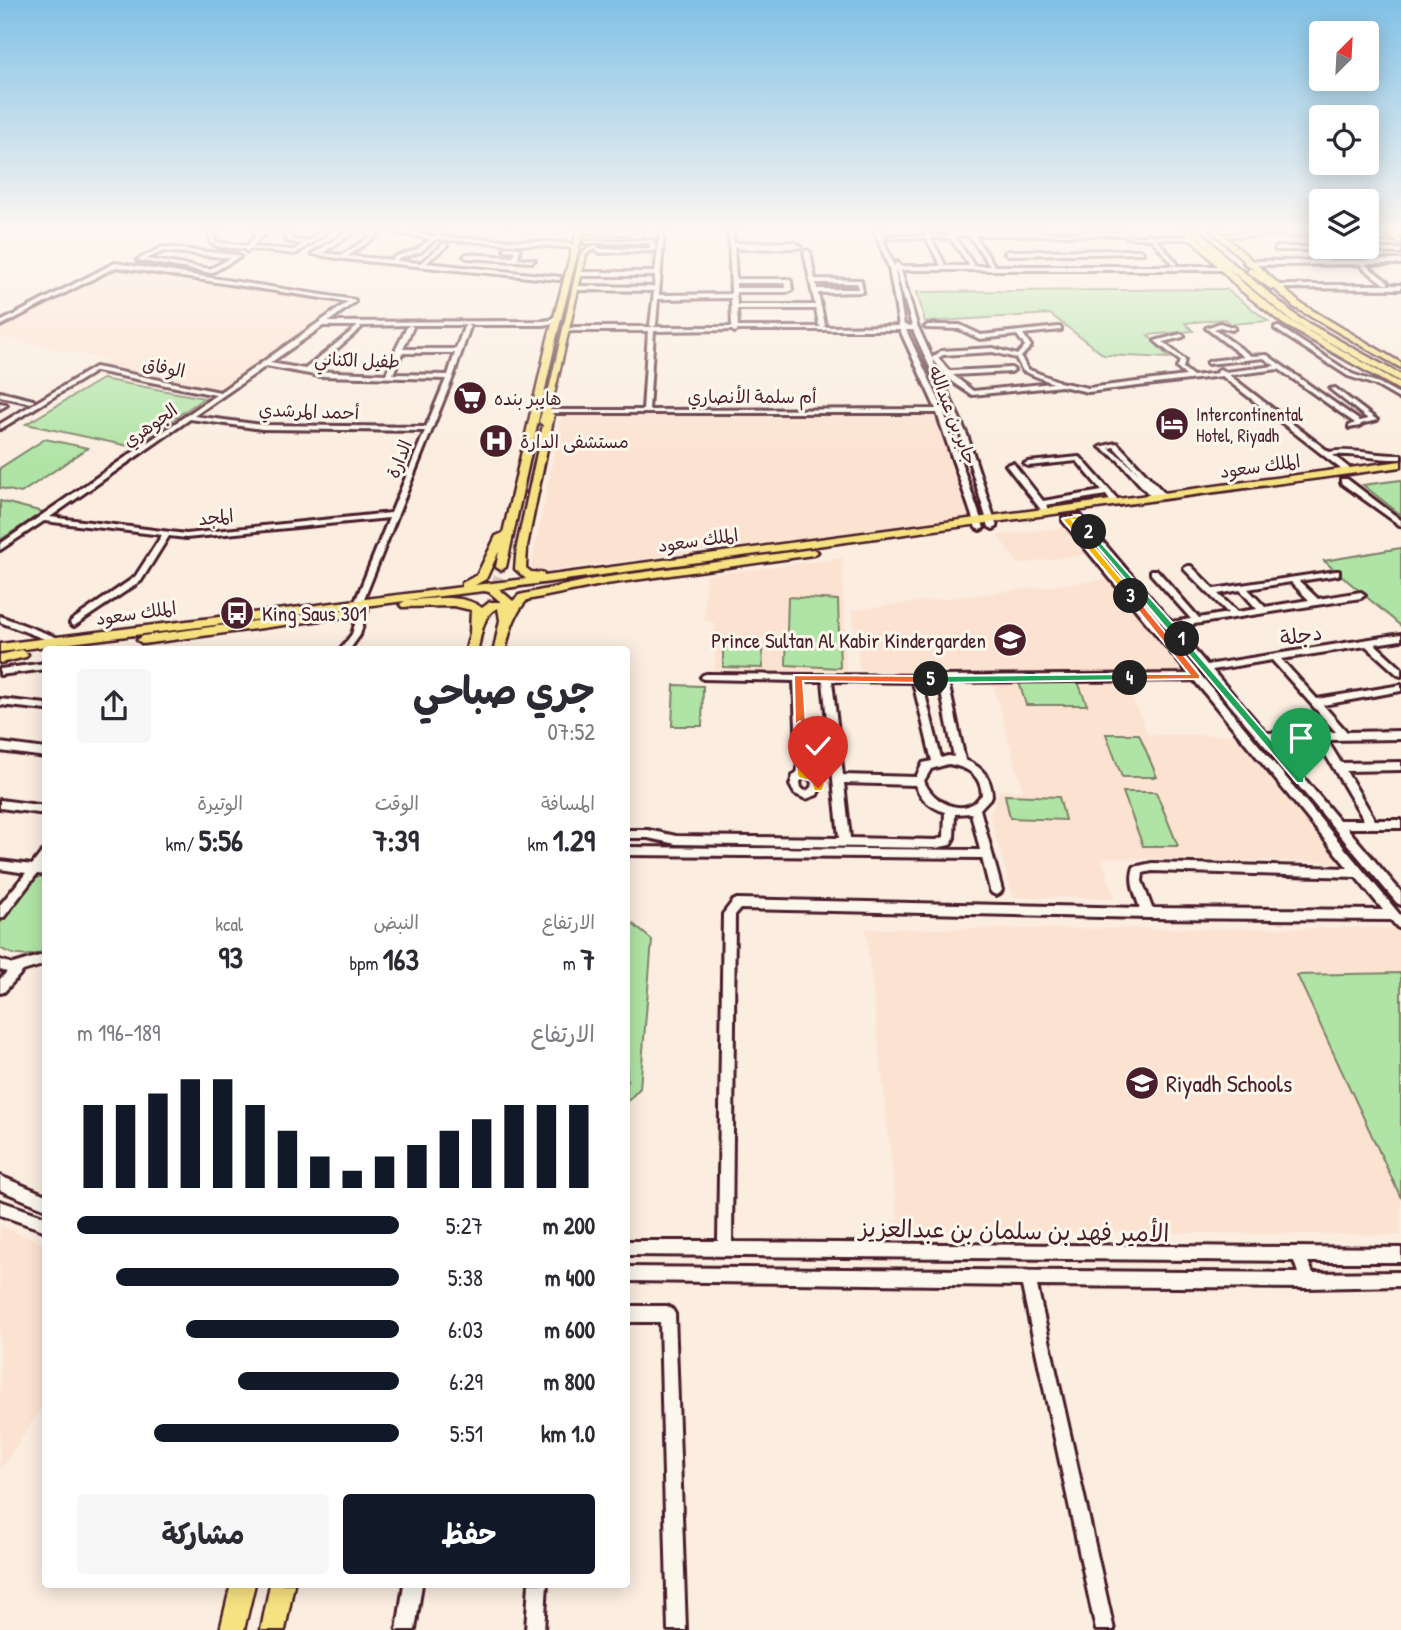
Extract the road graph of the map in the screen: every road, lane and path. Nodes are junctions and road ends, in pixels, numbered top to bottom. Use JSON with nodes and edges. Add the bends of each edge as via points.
{"nodes":[{"id":1,"x":33,"y":307,"type":"edge"},
{"id":2,"x":345,"y":307,"type":"edge"},
{"id":3,"x":561,"y":307,"type":"edge"},
{"id":4,"x":571,"y":307,"type":"edge"},
{"id":5,"x":654,"y":307,"type":"edge"},
{"id":6,"x":734,"y":307,"type":"edge"},
{"id":7,"x":818,"y":307,"type":"edge"},
{"id":8,"x":900,"y":307,"type":"edge"},
{"id":9,"x":908,"y":307,"type":"edge"},
{"id":10,"x":1267,"y":307,"type":"edge"},
{"id":11,"x":1279,"y":307,"type":"edge"},
{"id":12,"x":1287,"y":307,"type":"edge"},
{"id":13,"x":1301,"y":307,"type":"edge"},
{"id":14,"x":558,"y":316,"type":"junction"},
{"id":15,"x":0,"y":324,"type":"edge"},
{"id":16,"x":822,"y":325,"type":"junction"},
{"id":17,"x":319,"y":326,"type":"junction"},
{"id":18,"x":359,"y":327,"type":"junction"},
{"id":19,"x":410,"y":327,"type":"junction"},
{"id":20,"x":467,"y":327,"type":"junction"},
{"id":21,"x":567,"y":327,"type":"junction"},
{"id":22,"x":652,"y":327,"type":"junction"},
{"id":23,"x":734,"y":327,"type":"junction"},
{"id":24,"x":902,"y":327,"type":"junction"},
{"id":25,"x":914,"y":327,"type":"junction"},
{"id":26,"x":928,"y":327,"type":"dead end"},
{"id":27,"x":1232,"y":328,"type":"dead end"},
{"id":28,"x":1277,"y":328,"type":"dead end"},
{"id":29,"x":1059,"y":329,"type":"dead end"},
{"id":30,"x":555,"y":332,"type":"junction"},
{"id":31,"x":1019,"y":333,"type":"junction"},
{"id":32,"x":1181,"y":336,"type":"dead end"},
{"id":33,"x":398,"y":351,"type":"junction"},
{"id":34,"x":458,"y":351,"type":"junction"},
{"id":35,"x":964,"y":352,"type":"junction"},
{"id":36,"x":1018,"y":355,"type":"junction"},
{"id":37,"x":1250,"y":358,"type":"junction"},
{"id":38,"x":970,"y":360,"type":"dead end"},
{"id":39,"x":265,"y":364,"type":"junction"},
{"id":40,"x":1401,"y":366,"type":"edge"},
{"id":41,"x":1282,"y":367,"type":"junction"},
{"id":42,"x":98,"y":370,"type":"junction"},
{"id":43,"x":306,"y":372,"type":"junction"},
{"id":44,"x":1009,"y":372,"type":"dead end"},
{"id":45,"x":949,"y":373,"type":"junction"},
{"id":46,"x":963,"y":373,"type":"junction"},
{"id":47,"x":1223,"y":373,"type":"junction"},
{"id":48,"x":1401,"y":373,"type":"edge"},
{"id":49,"x":389,"y":375,"type":"junction"},
{"id":50,"x":1037,"y":376,"type":"junction"},
{"id":51,"x":450,"y":377,"type":"junction"},
{"id":52,"x":1191,"y":377,"type":"junction"},
{"id":53,"x":1401,"y":379,"type":"edge"},
{"id":54,"x":1062,"y":384,"type":"junction"},
{"id":55,"x":555,"y":385,"type":"junction"},
{"id":56,"x":1041,"y":386,"type":"junction"},
{"id":57,"x":1401,"y":388,"type":"edge"},
{"id":58,"x":1333,"y":389,"type":"dead end"},
{"id":59,"x":995,"y":391,"type":"junction"},
{"id":60,"x":979,"y":392,"type":"junction"},
{"id":61,"x":0,"y":394,"type":"edge"},
{"id":62,"x":221,"y":394,"type":"junction"},
{"id":63,"x":1341,"y":394,"type":"junction"},
{"id":64,"x":8,"y":396,"type":"junction"},
{"id":65,"x":1322,"y":396,"type":"junction"},
{"id":66,"x":1401,"y":398,"type":"edge"},
{"id":67,"x":31,"y":401,"type":"dead end"},
{"id":68,"x":0,"y":404,"type":"edge"},
{"id":69,"x":941,"y":411,"type":"junction"},
{"id":70,"x":953,"y":411,"type":"junction"},
{"id":71,"x":551,"y":412,"type":"junction"},
{"id":72,"x":646,"y":412,"type":"junction"},
{"id":73,"x":190,"y":416,"type":"junction"},
{"id":74,"x":0,"y":427,"type":"edge"},
{"id":75,"x":428,"y":429,"type":"junction"},
{"id":76,"x":533,"y":431,"type":"junction"},
{"id":77,"x":0,"y":433,"type":"edge"},
{"id":78,"x":1328,"y":454,"type":"junction"},
{"id":79,"x":1401,"y":457,"type":"edge"},
{"id":80,"x":1028,"y":464,"type":"dead end"},
{"id":81,"x":1401,"y":464,"type":"edge"},
{"id":82,"x":1010,"y":465,"type":"dead end"},
{"id":83,"x":1401,"y":473,"type":"edge"},
{"id":84,"x":1347,"y":476,"type":"junction"},
{"id":85,"x":1106,"y":493,"type":"junction"},
{"id":86,"x":1159,"y":497,"type":"junction"},
{"id":87,"x":1116,"y":503,"type":"junction"},
{"id":88,"x":1044,"y":507,"type":"junction"},
{"id":89,"x":394,"y":515,"type":"junction"},
{"id":90,"x":1071,"y":518,"type":"junction"},
{"id":91,"x":43,"y":519,"type":"junction"},
{"id":92,"x":990,"y":522,"type":"junction"},
{"id":93,"x":978,"y":524,"type":"junction"},
{"id":94,"x":1401,"y":524,"type":"edge"},
{"id":95,"x":505,"y":527,"type":"junction"},
{"id":96,"x":167,"y":534,"type":"junction"},
{"id":97,"x":522,"y":546,"type":"junction"},
{"id":98,"x":0,"y":548,"type":"edge"},
{"id":99,"x":1188,"y":568,"type":"dead end"},
{"id":100,"x":1154,"y":572,"type":"dead end"},
{"id":101,"x":1336,"y":573,"type":"dead end"},
{"id":102,"x":605,"y":576,"type":"junction"},
{"id":103,"x":1292,"y":579,"type":"junction"},
{"id":104,"x":1242,"y":587,"type":"junction"},
{"id":105,"x":500,"y":589,"type":"junction"},
{"id":106,"x":1212,"y":592,"type":"junction"},
{"id":107,"x":1361,"y":596,"type":"dead end"},
{"id":108,"x":406,"y":599,"type":"junction"},
{"id":109,"x":1316,"y":603,"type":"junction"},
{"id":110,"x":361,"y":607,"type":"junction"},
{"id":111,"x":1265,"y":611,"type":"junction"},
{"id":112,"x":1235,"y":615,"type":"junction"},
{"id":113,"x":0,"y":619,"type":"edge"},
{"id":114,"x":1197,"y":621,"type":"junction"},
{"id":115,"x":74,"y":623,"type":"dead end"},
{"id":116,"x":1170,"y":625,"type":"junction"},
{"id":117,"x":476,"y":632,"type":"junction"},
{"id":118,"x":504,"y":632,"type":"junction"},
{"id":119,"x":1401,"y":637,"type":"edge"},
{"id":120,"x":1367,"y":642,"type":"junction"},
{"id":121,"x":61,"y":645,"type":"edge"},
{"id":122,"x":347,"y":646,"type":"edge"},
{"id":123,"x":473,"y":646,"type":"edge"},
{"id":124,"x":483,"y":646,"type":"edge"},
{"id":125,"x":491,"y":646,"type":"edge"},
{"id":126,"x":501,"y":646,"type":"edge"},
{"id":127,"x":42,"y":647,"type":"edge"},
{"id":128,"x":42,"y":647,"type":"edge"},
{"id":129,"x":0,"y":648,"type":"edge"},
{"id":130,"x":1274,"y":657,"type":"junction"},
{"id":131,"x":0,"y":658,"type":"edge"},
{"id":132,"x":42,"y":667,"type":"edge"},
{"id":133,"x":1206,"y":668,"type":"junction"},
{"id":134,"x":0,"y":672,"type":"edge"},
{"id":135,"x":1401,"y":673,"type":"edge"},
{"id":136,"x":706,"y":677,"type":"dead end"},
{"id":137,"x":1197,"y":677,"type":"junction"},
{"id":138,"x":798,"y":678,"type":"junction"},
{"id":139,"x":827,"y":678,"type":"junction"},
{"id":140,"x":917,"y":679,"type":"junction"},
{"id":141,"x":943,"y":679,"type":"junction"},
{"id":142,"x":1401,"y":688,"type":"edge"},
{"id":143,"x":0,"y":702,"type":"edge"},
{"id":144,"x":1315,"y":703,"type":"junction"},
{"id":145,"x":42,"y":707,"type":"edge"},
{"id":146,"x":1401,"y":735,"type":"edge"},
{"id":147,"x":1320,"y":736,"type":"junction"},
{"id":148,"x":1345,"y":736,"type":"junction"},
{"id":149,"x":1264,"y":737,"type":"junction"},
{"id":150,"x":0,"y":747,"type":"edge"},
{"id":151,"x":42,"y":752,"type":"edge"},
{"id":152,"x":937,"y":761,"type":"junction"},
{"id":153,"x":960,"y":762,"type":"junction"},
{"id":154,"x":1401,"y":766,"type":"edge"},
{"id":155,"x":1338,"y":767,"type":"junction"},
{"id":156,"x":803,"y":775,"type":"dead end"},
{"id":157,"x":838,"y":779,"type":"junction"},
{"id":158,"x":919,"y":781,"type":"junction"},
{"id":159,"x":0,"y":804,"type":"edge"},
{"id":160,"x":975,"y":808,"type":"junction"},
{"id":161,"x":42,"y":809,"type":"edge"},
{"id":162,"x":950,"y":810,"type":"junction"},
{"id":163,"x":1337,"y":824,"type":"junction"},
{"id":164,"x":1372,"y":824,"type":"junction"},
{"id":165,"x":1401,"y":824,"type":"edge"},
{"id":166,"x":630,"y":834,"type":"edge"},
{"id":167,"x":845,"y":842,"type":"junction"},
{"id":168,"x":630,"y":851,"type":"edge"},
{"id":169,"x":986,"y":853,"type":"junction"},
{"id":170,"x":0,"y":865,"type":"edge"},
{"id":171,"x":40,"y":870,"type":"edge"},
{"id":172,"x":1359,"y":873,"type":"junction"},
{"id":173,"x":996,"y":890,"type":"dead end"},
{"id":174,"x":1401,"y":900,"type":"edge"},
{"id":175,"x":1148,"y":913,"type":"junction"},
{"id":176,"x":0,"y":914,"type":"edge"},
{"id":177,"x":1397,"y":920,"type":"edge"},
{"id":178,"x":42,"y":960,"type":"edge"},
{"id":179,"x":0,"y":965,"type":"edge"},
{"id":180,"x":19,"y":967,"type":"junction"},
{"id":181,"x":0,"y":988,"type":"edge"},
{"id":182,"x":0,"y":1183,"type":"edge"},
{"id":183,"x":42,"y":1200,"type":"edge"},
{"id":184,"x":0,"y":1208,"type":"edge"},
{"id":185,"x":42,"y":1223,"type":"edge"},
{"id":186,"x":630,"y":1248,"type":"edge"},
{"id":187,"x":725,"y":1250,"type":"junction"},
{"id":188,"x":1401,"y":1255,"type":"edge"},
{"id":189,"x":1299,"y":1256,"type":"junction"},
{"id":190,"x":630,"y":1274,"type":"edge"},
{"id":191,"x":1028,"y":1278,"type":"junction"},
{"id":192,"x":1401,"y":1279,"type":"edge"},
{"id":193,"x":1308,"y":1281,"type":"junction"},
{"id":194,"x":630,"y":1314,"type":"edge"},
{"id":195,"x":242,"y":1588,"type":"edge"},
{"id":196,"x":281,"y":1588,"type":"edge"},
{"id":197,"x":413,"y":1588,"type":"edge"},
{"id":198,"x":538,"y":1588,"type":"edge"},
{"id":199,"x":232,"y":1630,"type":"edge"},
{"id":200,"x":273,"y":1630,"type":"edge"},
{"id":201,"x":406,"y":1630,"type":"edge"},
{"id":202,"x":534,"y":1630,"type":"edge"},
{"id":203,"x":677,"y":1630,"type":"edge"},
{"id":204,"x":1105,"y":1630,"type":"edge"}],
"edges":[{"from":1,"to":15,"type":"street","name":"الجوهري"},
{"from":2,"to":17,"type":"street","name":"الجوهري"},
{"from":3,"to":14,"type":"main road"},
{"from":4,"to":21,"type":"main road"},
{"from":5,"to":22,"type":"street"},
{"from":6,"to":23,"type":"street"},
{"from":7,"to":16,"type":"street"},
{"from":8,"to":24,"type":"street","name":"جابر بن عبدالله"},
{"from":9,"to":25,"type":"street","name":"جابر بن عبدالله"},
{"from":10,"to":57,"type":"main road"},
{"from":11,"to":53,"type":"highway"},
{"from":12,"to":48,"type":"highway"},
{"from":13,"to":40,"type":"main road"},
{"from":14,"to":17,"type":"street","via":[[543,324]]},
{"from":14,"to":30,"type":"main road"},
{"from":16,"to":23,"type":"street"},
{"from":16,"to":24,"type":"street"},
{"from":17,"to":18,"type":"street"},
{"from":17,"to":39,"type":"street","name":"الجوهري"},
{"from":18,"to":19,"type":"street"},
{"from":18,"to":43,"type":"street"},
{"from":19,"to":20,"type":"street"},
{"from":19,"to":33,"type":"street"},
{"from":20,"to":30,"type":"street","via":[[533,327]]},
{"from":20,"to":34,"type":"street","name":"الدارة"},
{"from":21,"to":22,"type":"street"},
{"from":21,"to":55,"type":"main road"},
{"from":22,"to":23,"type":"street"},
{"from":22,"to":72,"type":"street"},
{"from":23,"to":24,"type":"street"},
{"from":24,"to":25,"type":"street"},
{"from":24,"to":69,"type":"street","name":"جابر بن عبدالله"},
{"from":25,"to":70,"type":"street","name":"جابر بن عبدالله"},
{"from":26,"to":31,"type":"street","via":[[960,327],[980,337]]},
{"from":27,"to":37,"type":"street","via":[[1209,328]]},
{"from":28,"to":66,"type":"street","via":[[1350,375]]},
{"from":29,"to":31,"type":"street"},
{"from":30,"to":76,"type":"main road"},
{"from":31,"to":36,"type":"street","via":[[1028,345]]},
{"from":32,"to":52,"type":"street","via":[[1158,341],[1183,361],[1180,368]]},
{"from":33,"to":34,"type":"street"},
{"from":33,"to":49,"type":"street"},
{"from":34,"to":51,"type":"street","name":"الدارة"},
{"from":35,"to":36,"type":"street","via":[[993,350]]},
{"from":35,"to":38,"type":"street"},
{"from":35,"to":45,"type":"street","via":[[935,357]]},
{"from":36,"to":50,"type":"street","via":[[1025,370]]},
{"from":37,"to":41,"type":"street","via":[[1265,356]]},
{"from":37,"to":47,"type":"street","via":[[1210,363]]},
{"from":39,"to":43,"type":"street","name":"طفيل الكناني"},
{"from":39,"to":62,"type":"street","name":"الجوهري"},
{"from":41,"to":47,"type":"street"},
{"from":41,"to":65,"type":"street"},
{"from":42,"to":62,"type":"street","name":"الوفاق"},
{"from":42,"to":74,"type":"street"},
{"from":42,"to":77,"type":"street"},
{"from":43,"to":49,"type":"street","name":"طفيل الكناني"},
{"from":44,"to":46,"type":"street"},
{"from":45,"to":46,"type":"street"},
{"from":45,"to":60,"type":"street","via":[[967,391]]},
{"from":46,"to":60,"type":"street"},
{"from":47,"to":52,"type":"street"},
{"from":47,"to":78,"type":"street"},
{"from":49,"to":51,"type":"street","name":"طفيل الكناني"},
{"from":50,"to":54,"type":"street"},
{"from":50,"to":56,"type":"street"},
{"from":50,"to":59,"type":"street","via":[[990,385]]},
{"from":51,"to":75,"type":"street","name":"الدارة"},
{"from":52,"to":54,"type":"street","via":[[1088,390]]},
{"from":54,"to":56,"type":"street"},
{"from":55,"to":71,"type":"main road"},
{"from":55,"to":76,"type":"main road","via":[[505,567]]},
{"from":56,"to":59,"type":"street"},
{"from":58,"to":63,"type":"street"},
{"from":59,"to":60,"type":"street"},
{"from":61,"to":64,"type":"street"},
{"from":62,"to":73,"type":"street","name":"الجوهري"},
{"from":63,"to":65,"type":"street"},
{"from":63,"to":65,"type":"street","via":[[1374,420],[1354,425]]},
{"from":64,"to":67,"type":"street"},
{"from":64,"to":68,"type":"street"},
{"from":69,"to":70,"type":"street","name":"أم سلمة الأنصاري"},
{"from":69,"to":72,"type":"street","name":"أم سلمة الأنصاري"},
{"from":69,"to":93,"type":"street","name":"جابر بن عبدالله"},
{"from":70,"to":92,"type":"street","name":"جابر بن عبدالله"},
{"from":71,"to":72,"type":"street","name":"أم سلمة الأنصاري"},
{"from":71,"to":97,"type":"main road"},
{"from":73,"to":75,"type":"street","name":"أحمد المرشدي","via":[[262,427]]},
{"from":73,"to":91,"type":"street","name":"الجوهري"},
{"from":75,"to":89,"type":"street","name":"الدارة"},
{"from":76,"to":95,"type":"main road"},
{"from":78,"to":79,"type":"street","via":[[1355,451]]},
{"from":78,"to":84,"type":"street"},
{"from":80,"to":85,"type":"street","via":[[1079,459]]},
{"from":81,"to":84,"type":"main road","name":"الملك سعود"},
{"from":82,"to":88,"type":"street"},
{"from":83,"to":84,"type":"main road","name":"الملك سعود"},
{"from":84,"to":86,"type":"main road","name":"الملك سعود"},
{"from":84,"to":90,"type":"main road","name":"الملك سعود"},
{"from":84,"to":94,"type":"street"},
{"from":85,"to":87,"type":"street"},
{"from":85,"to":88,"type":"street"},
{"from":86,"to":86,"type":"street","via":[[1116,445],[1103,447],[1120,459]]},
{"from":86,"to":87,"type":"main road","name":"الملك سعود"},
{"from":87,"to":88,"type":"main road","name":"الملك سعود"},
{"from":88,"to":92,"type":"main road","name":"الملك سعود"},
{"from":89,"to":96,"type":"street","name":"المجد","via":[[213,534]]},
{"from":89,"to":110,"type":"street","name":"الدارة"},
{"from":90,"to":92,"type":"main road","name":"الملك سعود"},
{"from":90,"to":116,"type":"street"},
{"from":90,"to":137,"type":"street"},
{"from":91,"to":96,"type":"street","name":"المجد"},
{"from":91,"to":98,"type":"street","name":"الجوهري"},
{"from":92,"to":93,"type":"main road","name":"الملك سعود"},
{"from":93,"to":102,"type":"main road","name":"الملك سعود"},
{"from":95,"to":97,"type":"main road","via":[[498,572],[506,574],[514,568]]},
{"from":95,"to":105,"type":"main road","via":[[490,571]]},
{"from":95,"to":108,"type":"main road","via":[[486,571],[476,582]]},
{"from":96,"to":115,"type":"street","via":[[138,579]]},
{"from":97,"to":102,"type":"main road","via":[[520,569],[529,576]]},
{"from":97,"to":105,"type":"main road","via":[[516,570]]},
{"from":99,"to":106,"type":"street"},
{"from":100,"to":114,"type":"street"},
{"from":101,"to":103,"type":"street"},
{"from":102,"to":105,"type":"main road","name":"الملك سعود"},
{"from":102,"to":118,"type":"main road","via":[[523,597]]},
{"from":103,"to":104,"type":"street"},
{"from":103,"to":109,"type":"street"},
{"from":104,"to":106,"type":"street"},
{"from":104,"to":111,"type":"street"},
{"from":105,"to":108,"type":"main road","name":"الملك سعود"},
{"from":105,"to":117,"type":"main road","via":[[483,602]]},
{"from":105,"to":118,"type":"main road","via":[[510,607]]},
{"from":106,"to":112,"type":"street"},
{"from":107,"to":109,"type":"street"},
{"from":108,"to":110,"type":"main road","name":"الملك سعود"},
{"from":108,"to":117,"type":"main road","via":[[469,603],[477,609]]},
{"from":109,"to":111,"type":"street"},
{"from":110,"to":121,"type":"main road","name":"الملك سعود"},
{"from":110,"to":122,"type":"street","name":"الدارة","via":[[356,635]]},
{"from":111,"to":112,"type":"street"},
{"from":112,"to":114,"type":"street"},
{"from":113,"to":121,"type":"street"},
{"from":114,"to":116,"type":"street"},
{"from":116,"to":133,"type":"street"},
{"from":117,"to":118,"type":"main road","via":[[485,609],[499,604],[505,608]]},
{"from":117,"to":123,"type":"main road"},
{"from":118,"to":126,"type":"main road"},
{"from":119,"to":120,"type":"street","name":"دجلة"},
{"from":120,"to":130,"type":"street","name":"دجلة"},
{"from":120,"to":135,"type":"street"},
{"from":124,"to":125,"type":"main road","via":[[495,611]]},
{"from":127,"to":129,"type":"main road","name":"الملك سعود"},
{"from":128,"to":131,"type":"main road","name":"الملك سعود"},
{"from":130,"to":133,"type":"street","name":"دجلة"},
{"from":130,"to":144,"type":"street"},
{"from":132,"to":134,"type":"street"},
{"from":133,"to":149,"type":"street"},
{"from":136,"to":138,"type":"street"},
{"from":137,"to":141,"type":"street"},
{"from":137,"to":172,"type":"street"},
{"from":138,"to":139,"type":"street"},
{"from":138,"to":156,"type":"street"},
{"from":139,"to":140,"type":"street"},
{"from":139,"to":157,"type":"street"},
{"from":140,"to":141,"type":"street"},
{"from":140,"to":152,"type":"street"},
{"from":141,"to":153,"type":"street"},
{"from":142,"to":144,"type":"street"},
{"from":143,"to":145,"type":"street"},
{"from":144,"to":148,"type":"street"},
{"from":146,"to":148,"type":"street"},
{"from":147,"to":148,"type":"street"},
{"from":147,"to":149,"type":"street"},
{"from":147,"to":155,"type":"street"},
{"from":149,"to":163,"type":"street"},
{"from":150,"to":151,"type":"street"},
{"from":152,"to":153,"type":"street"},
{"from":152,"to":158,"type":"street","via":[[927,766]]},
{"from":153,"to":160,"type":"street","via":[[979,772],[987,788]]},
{"from":154,"to":155,"type":"street"},
{"from":155,"to":164,"type":"street"},
{"from":157,"to":158,"type":"street"},
{"from":157,"to":167,"type":"street"},
{"from":158,"to":162,"type":"street","via":[[928,799]]},
{"from":159,"to":161,"type":"street"},
{"from":160,"to":162,"type":"street"},
{"from":160,"to":169,"type":"street"},
{"from":162,"to":167,"type":"street","via":[[946,842]]},
{"from":163,"to":164,"type":"street"},
{"from":163,"to":174,"type":"street"},
{"from":164,"to":165,"type":"street"},
{"from":166,"to":167,"type":"street","via":[[676,840]]},
{"from":168,"to":169,"type":"street"},
{"from":169,"to":173,"type":"street"},
{"from":170,"to":171,"type":"street"},
{"from":171,"to":176,"type":"street"},
{"from":172,"to":175,"type":"street","via":[[1152,867],[1138,870],[1136,881]]},
{"from":172,"to":177,"type":"street"},
{"from":175,"to":177,"type":"street"},
{"from":175,"to":187,"type":"street","via":[[737,904],[729,914]]},
{"from":178,"to":180,"type":"street"},
{"from":179,"to":180,"type":"street"},
{"from":180,"to":181,"type":"street"},
{"from":182,"to":183,"type":"street"},
{"from":184,"to":185,"type":"street"},
{"from":186,"to":187,"type":"street","name":"الأمير فهد بن سلمان بن عبدالعزيز"},
{"from":187,"to":189,"type":"street","name":"الأمير فهد بن سلمان بن عبدالعزيز"},
{"from":188,"to":189,"type":"street","name":"الأمير فهد بن سلمان بن عبدالعزيز"},
{"from":189,"to":193,"type":"street"},
{"from":190,"to":191,"type":"street"},
{"from":191,"to":193,"type":"street"},
{"from":191,"to":204,"type":"street"},
{"from":192,"to":193,"type":"street"},
{"from":194,"to":203,"type":"street","via":[[667,1314]]},
{"from":195,"to":199,"type":"main road"},
{"from":196,"to":200,"type":"main road"},
{"from":197,"to":201,"type":"street"},
{"from":198,"to":202,"type":"street"}]}
